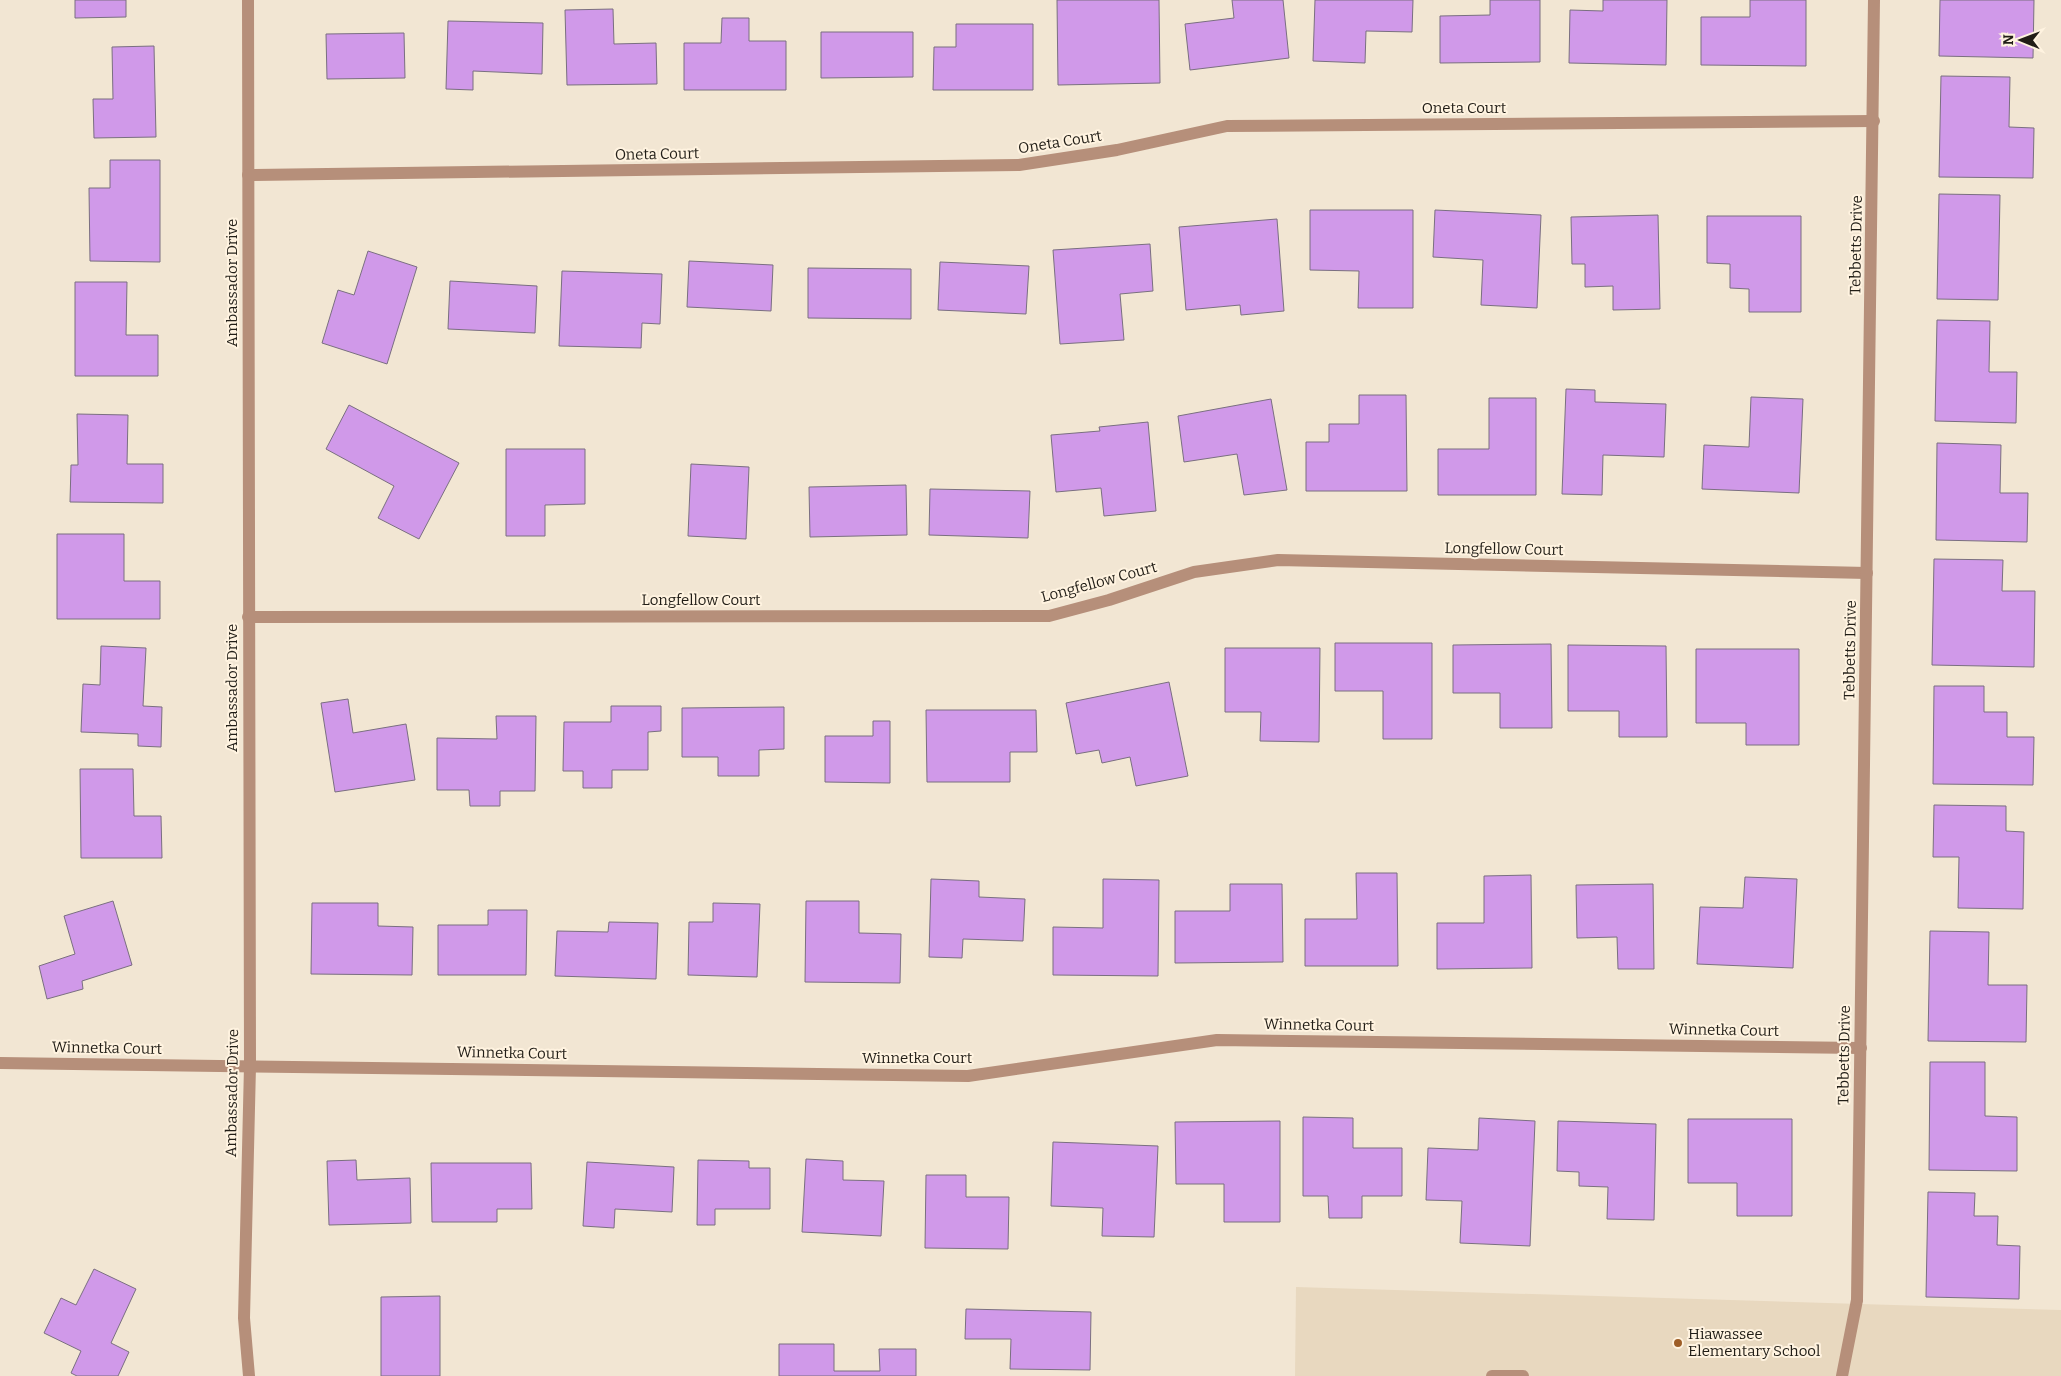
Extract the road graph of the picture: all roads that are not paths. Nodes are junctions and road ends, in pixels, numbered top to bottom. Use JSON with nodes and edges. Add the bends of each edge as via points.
{"nodes":[{"id":1,"x":248,"y":0,"type":"edge"},
{"id":2,"x":1874,"y":0,"type":"edge"},
{"id":3,"x":1874,"y":121,"type":"junction"},
{"id":4,"x":248,"y":176,"type":"junction"},
{"id":5,"x":1867,"y":573,"type":"junction"},
{"id":6,"x":248,"y":617,"type":"junction"},
{"id":7,"x":1861,"y":1048,"type":"junction"},
{"id":8,"x":0,"y":1063,"type":"edge"},
{"id":9,"x":250,"y":1066,"type":"junction"},
{"id":10,"x":250,"y":1376,"type":"edge"},
{"id":11,"x":1492,"y":1376,"type":"edge"},
{"id":12,"x":1524,"y":1376,"type":"edge"},
{"id":13,"x":1842,"y":1376,"type":"edge"}],
"edges":[{"from":1,"to":4,"type":"street","name":"Ambassador Drive"},
{"from":2,"to":3,"type":"street","name":"Tebbetts Drive"},
{"from":3,"to":4,"type":"street","name":"Oneta Court","via":[[1227,126],[1117,150],[1019,165]]},
{"from":3,"to":5,"type":"street","name":"Tebbetts Drive"},
{"from":4,"to":6,"type":"street","name":"Ambassador Drive"},
{"from":5,"to":6,"type":"street","name":"Longfellow Court","via":[[1278,560],[1194,572],[1049,616]]},
{"from":5,"to":7,"type":"street","name":"Tebbetts Drive"},
{"from":6,"to":9,"type":"street","name":"Ambassador Drive"},
{"from":7,"to":9,"type":"street","name":"Winnetka Court","via":[[1217,1040],[968,1076]]},
{"from":7,"to":13,"type":"street","name":"Tebbetts Drive","via":[[1857,1300]]},
{"from":8,"to":9,"type":"street","name":"Winnetka Court"},
{"from":9,"to":10,"type":"street","name":"Ambassador Drive","via":[[244,1318]]},
{"from":11,"to":12,"type":"street"}]}
